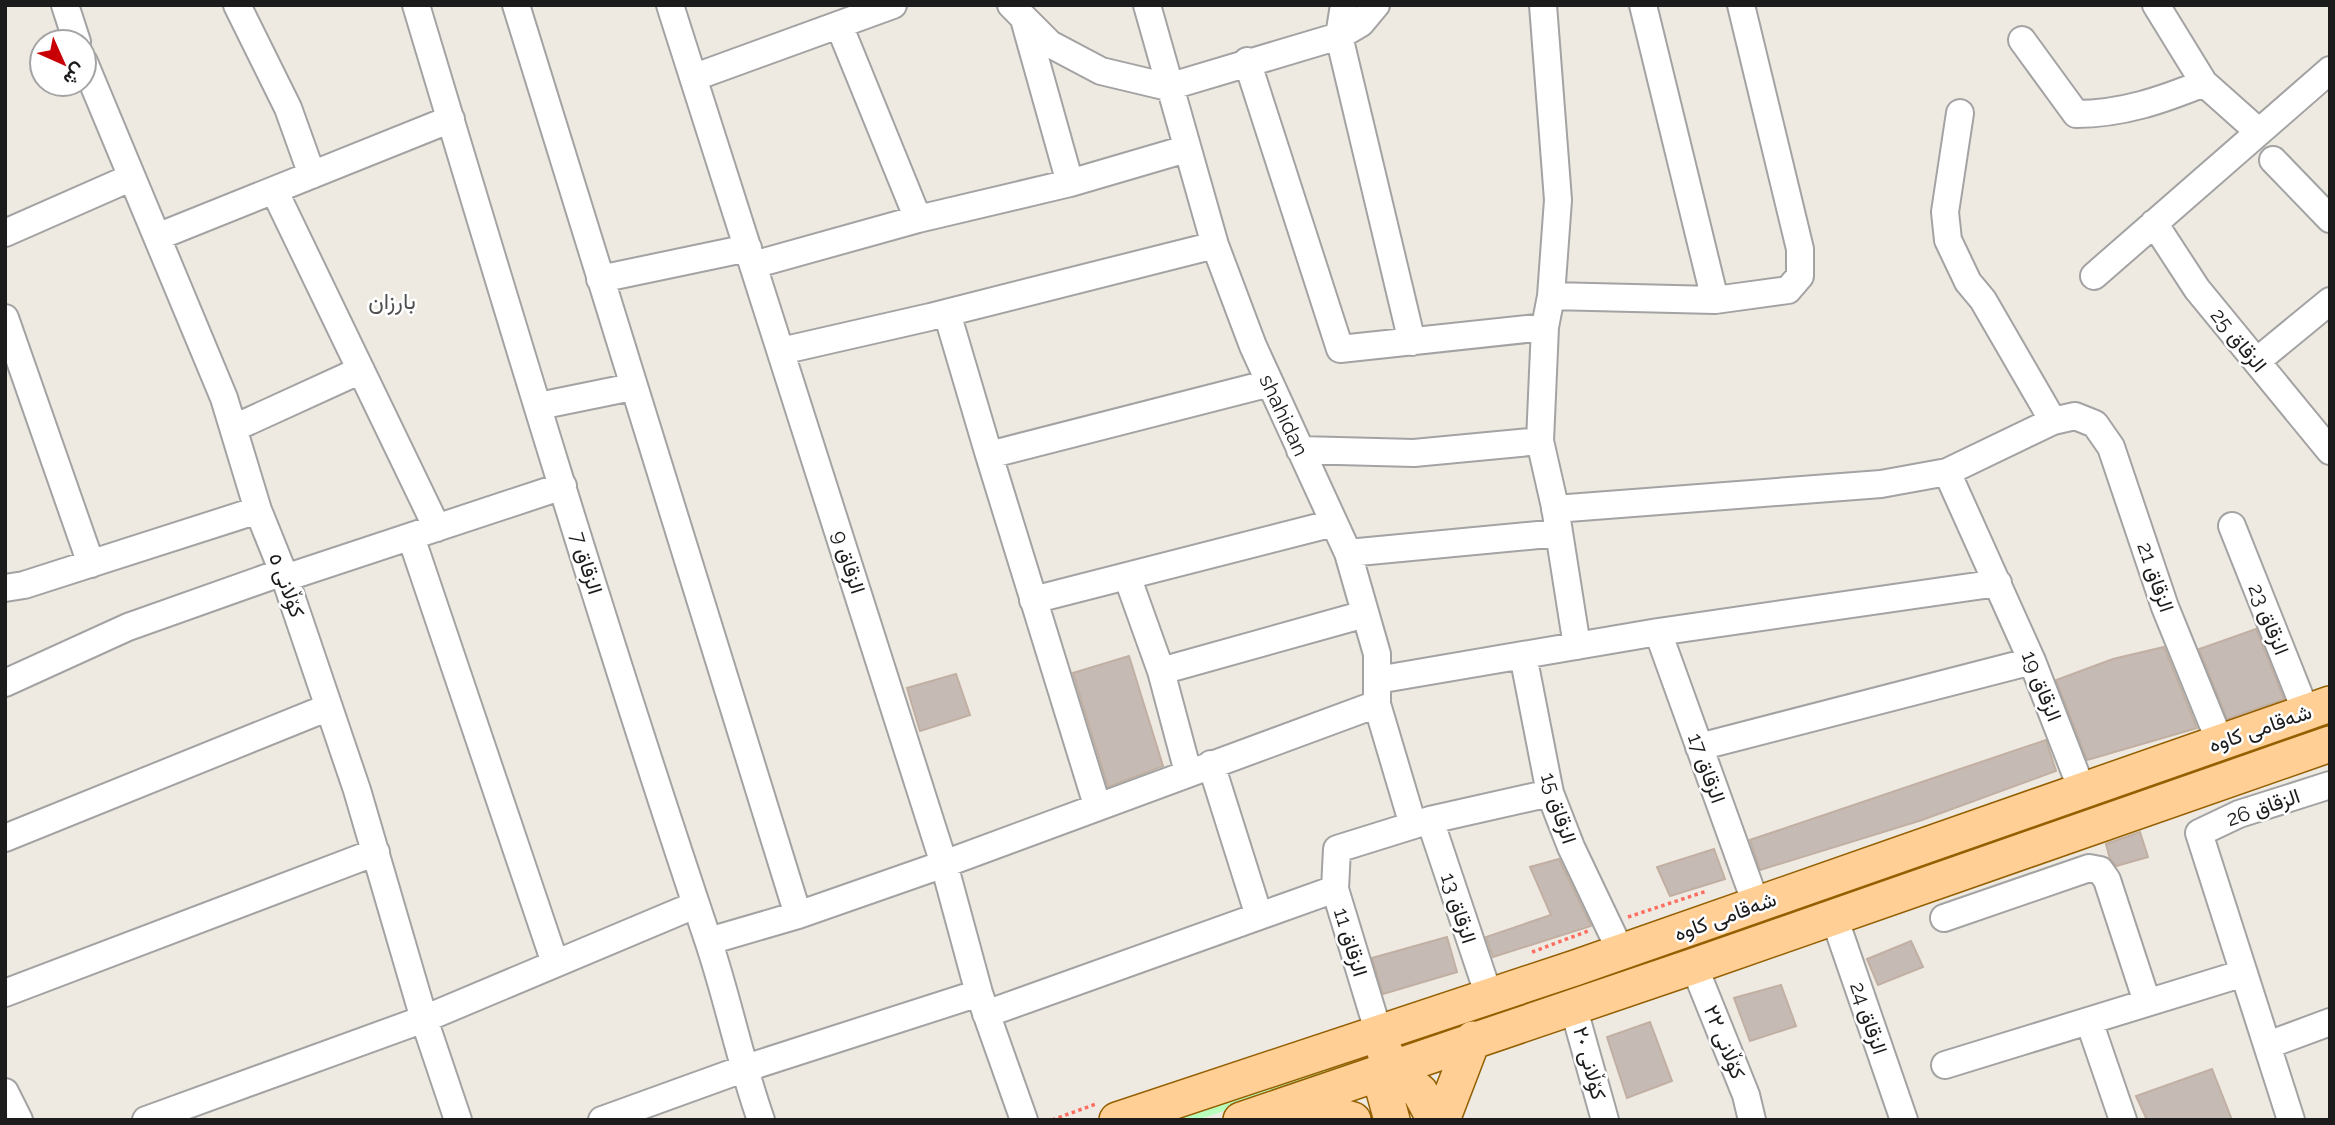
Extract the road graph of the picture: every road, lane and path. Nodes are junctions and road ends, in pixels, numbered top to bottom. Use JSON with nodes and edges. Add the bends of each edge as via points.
{"nodes":[{"id":1,"x":65,"y":5,"type":"edge"},
{"id":2,"x":237,"y":5,"type":"edge"},
{"id":3,"x":416,"y":5,"type":"edge"},
{"id":4,"x":516,"y":5,"type":"edge"},
{"id":5,"x":670,"y":5,"type":"edge"},
{"id":6,"x":893,"y":5,"type":"edge"},
{"id":7,"x":1344,"y":5,"type":"edge"},
{"id":8,"x":1377,"y":5,"type":"edge"},
{"id":9,"x":1543,"y":5,"type":"edge"},
{"id":10,"x":1643,"y":5,"type":"edge"},
{"id":11,"x":1741,"y":5,"type":"edge"},
{"id":12,"x":2156,"y":5,"type":"edge"},
{"id":13,"x":1151,"y":6,"type":"edge"},
{"id":14,"x":1017,"y":11,"type":"edge"},
{"id":15,"x":839,"y":25,"type":"junction"},
{"id":16,"x":72,"y":28,"type":"edge"},
{"id":17,"x":1339,"y":36,"type":"junction"},
{"id":18,"x":2022,"y":40,"type":"dead end"},
{"id":19,"x":1247,"y":61,"type":"junction"},
{"id":20,"x":2330,"y":71,"type":"edge"},
{"id":21,"x":695,"y":77,"type":"junction"},
{"id":22,"x":2204,"y":83,"type":"junction"},
{"id":23,"x":1168,"y":87,"type":"junction"},
{"id":24,"x":98,"y":97,"type":"edge"},
{"id":25,"x":1960,"y":113,"type":"dead end"},
{"id":26,"x":451,"y":119,"type":"junction"},
{"id":27,"x":2259,"y":132,"type":"junction"},
{"id":28,"x":1186,"y":149,"type":"junction"},
{"id":29,"x":2273,"y":160,"type":"dead end"},
{"id":30,"x":312,"y":175,"type":"junction"},
{"id":31,"x":130,"y":178,"type":"junction"},
{"id":32,"x":1070,"y":183,"type":"junction"},
{"id":33,"x":274,"y":190,"type":"junction"},
{"id":34,"x":918,"y":219,"type":"junction"},
{"id":35,"x":2330,"y":219,"type":"edge"},
{"id":36,"x":2154,"y":223,"type":"junction"},
{"id":37,"x":5,"y":233,"type":"edge"},
{"id":38,"x":157,"y":237,"type":"junction"},
{"id":39,"x":1214,"y":245,"type":"junction"},
{"id":40,"x":750,"y":256,"type":"junction"},
{"id":41,"x":2094,"y":276,"type":"dead end"},
{"id":42,"x":600,"y":279,"type":"junction"},
{"id":43,"x":1551,"y":296,"type":"junction"},
{"id":44,"x":1715,"y":300,"type":"junction"},
{"id":45,"x":2330,"y":301,"type":"edge"},
{"id":46,"x":947,"y":313,"type":"junction"},
{"id":47,"x":5,"y":318,"type":"edge"},
{"id":48,"x":1545,"y":327,"type":"junction"},
{"id":49,"x":1412,"y":342,"type":"junction"},
{"id":50,"x":781,"y":351,"type":"junction"},
{"id":51,"x":2257,"y":361,"type":"junction"},
{"id":52,"x":361,"y":370,"type":"junction"},
{"id":53,"x":1270,"y":383,"type":"junction"},
{"id":54,"x":632,"y":387,"type":"junction"},
{"id":55,"x":539,"y":406,"type":"junction"},
{"id":56,"x":2053,"y":421,"type":"junction"},
{"id":57,"x":234,"y":428,"type":"junction"},
{"id":58,"x":1540,"y":441,"type":"junction"},
{"id":59,"x":1300,"y":450,"type":"junction"},
{"id":60,"x":2330,"y":451,"type":"edge"},
{"id":61,"x":989,"y":455,"type":"junction"},
{"id":62,"x":1947,"y":472,"type":"junction"},
{"id":63,"x":563,"y":486,"type":"junction"},
{"id":64,"x":258,"y":510,"type":"junction"},
{"id":65,"x":1557,"y":521,"type":"junction"},
{"id":66,"x":1334,"y":523,"type":"junction"},
{"id":67,"x":2232,"y":526,"type":"dead end"},
{"id":68,"x":437,"y":528,"type":"junction"},
{"id":69,"x":411,"y":537,"type":"junction"},
{"id":70,"x":1348,"y":553,"type":"junction"},
{"id":71,"x":91,"y":564,"type":"junction"},
{"id":72,"x":284,"y":575,"type":"junction"},
{"id":73,"x":1127,"y":576,"type":"junction"},
{"id":74,"x":1998,"y":583,"type":"junction"},
{"id":75,"x":5,"y":588,"type":"edge"},
{"id":76,"x":1033,"y":600,"type":"junction"},
{"id":77,"x":1365,"y":614,"type":"junction"},
{"id":78,"x":1658,"y":632,"type":"junction"},
{"id":79,"x":1577,"y":646,"type":"junction"},
{"id":80,"x":1523,"y":655,"type":"junction"},
{"id":81,"x":2032,"y":661,"type":"junction"},
{"id":82,"x":1161,"y":671,"type":"junction"},
{"id":83,"x":8,"y":675,"type":"edge"},
{"id":84,"x":1377,"y":692,"type":"junction"},
{"id":85,"x":329,"y":707,"type":"junction"},
{"id":86,"x":2318,"y":708,"type":"edge"},
{"id":87,"x":2330,"y":744,"type":"edge"},
{"id":88,"x":2212,"y":745,"type":"junction"},
{"id":89,"x":1699,"y":747,"type":"junction"},
{"id":90,"x":1199,"y":768,"type":"junction"},
{"id":91,"x":2217,"y":783,"type":"junction"},
{"id":92,"x":2330,"y":785,"type":"edge"},
{"id":93,"x":2082,"y":790,"type":"junction"},
{"id":94,"x":1550,"y":793,"type":"junction"},
{"id":95,"x":1097,"y":805,"type":"junction"},
{"id":96,"x":2228,"y":819,"type":"junction"},
{"id":97,"x":1421,"y":822,"type":"junction"},
{"id":98,"x":5,"y":838,"type":"edge"},
{"id":99,"x":376,"y":852,"type":"junction"},
{"id":100,"x":944,"y":864,"type":"junction"},
{"id":101,"x":1335,"y":890,"type":"junction"},
{"id":102,"x":1756,"y":904,"type":"junction"},
{"id":103,"x":695,"y":905,"type":"junction"},
{"id":104,"x":798,"y":915,"type":"junction"},
{"id":105,"x":1259,"y":916,"type":"junction"},
{"id":106,"x":1834,"y":917,"type":"junction"},
{"id":107,"x":1944,"y":918,"type":"dead end"},
{"id":108,"x":709,"y":941,"type":"junction"},
{"id":109,"x":1621,"y":952,"type":"junction"},
{"id":110,"x":555,"y":963,"type":"junction"},
{"id":111,"x":1694,"y":966,"type":"junction"},
{"id":112,"x":2244,"y":973,"type":"junction"},
{"id":113,"x":5,"y":993,"type":"edge"},
{"id":114,"x":1489,"y":996,"type":"junction"},
{"id":115,"x":2147,"y":1002,"type":"junction"},
{"id":116,"x":983,"y":1003,"type":"junction"},
{"id":117,"x":1573,"y":1006,"type":"junction"},
{"id":118,"x":424,"y":1019,"type":"junction"},
{"id":119,"x":2089,"y":1021,"type":"junction"},
{"id":120,"x":2330,"y":1022,"type":"edge"},
{"id":121,"x":1379,"y":1034,"type":"junction"},
{"id":122,"x":1474,"y":1040,"type":"junction"},
{"id":123,"x":2268,"y":1045,"type":"junction"},
{"id":124,"x":1945,"y":1065,"type":"dead end"},
{"id":125,"x":743,"y":1069,"type":"junction"},
{"id":126,"x":1391,"y":1069,"type":"junction"},
{"id":127,"x":5,"y":1092,"type":"edge"},
{"id":128,"x":1278,"y":1109,"type":"junction"},
{"id":129,"x":19,"y":1120,"type":"edge"},
{"id":130,"x":146,"y":1120,"type":"edge"},
{"id":131,"x":458,"y":1120,"type":"edge"},
{"id":132,"x":602,"y":1120,"type":"edge"},
{"id":133,"x":761,"y":1120,"type":"edge"},
{"id":134,"x":1024,"y":1120,"type":"edge"},
{"id":135,"x":1117,"y":1120,"type":"edge"},
{"id":136,"x":1241,"y":1120,"type":"edge"},
{"id":137,"x":1353,"y":1120,"type":"edge"},
{"id":138,"x":1392,"y":1120,"type":"edge"},
{"id":139,"x":1436,"y":1120,"type":"edge"},
{"id":140,"x":1442,"y":1120,"type":"edge"},
{"id":141,"x":1605,"y":1120,"type":"edge"},
{"id":142,"x":1752,"y":1120,"type":"edge"},
{"id":143,"x":1904,"y":1120,"type":"edge"},
{"id":144,"x":2123,"y":1120,"type":"edge"},
{"id":145,"x":2291,"y":1120,"type":"edge"}],
"edges":[{"from":1,"to":16,"type":"street"},
{"from":2,"to":30,"type":"street","via":[[288,108]]},
{"from":3,"to":26,"type":"street","name":"الزقاق 7"},
{"from":4,"to":42,"type":"street"},
{"from":5,"to":21,"type":"street","name":"الزقاق 9"},
{"from":6,"to":15,"type":"street"},
{"from":7,"to":17,"type":"street"},
{"from":8,"to":17,"type":"street","via":[[1361,23]]},
{"from":9,"to":43,"type":"street","via":[[1558,200]]},
{"from":10,"to":44,"type":"street"},
{"from":11,"to":44,"type":"street","via":[[1800,249],[1800,276],[1788,290]]},
{"from":12,"to":22,"type":"street"},
{"from":13,"to":23,"type":"street","name":"shahidan"},
{"from":14,"to":23,"type":"street","via":[[1050,44],[1101,71]]},
{"from":14,"to":32,"type":"street"},
{"from":15,"to":21,"type":"street"},
{"from":15,"to":34,"type":"street"},
{"from":17,"to":19,"type":"street"},
{"from":17,"to":49,"type":"street"},
{"from":18,"to":22,"type":"street","via":[[2076,114],[2102,114],[2155,103]]},
{"from":19,"to":23,"type":"street"},
{"from":19,"to":49,"type":"street","via":[[1340,349]]},
{"from":20,"to":27,"type":"street"},
{"from":21,"to":40,"type":"street","name":"الزقاق 9"},
{"from":22,"to":27,"type":"street"},
{"from":23,"to":28,"type":"street","name":"shahidan"},
{"from":24,"to":31,"type":"street","name":"کۆڵانی ٥"},
{"from":25,"to":56,"type":"street","via":[[1945,212],[1948,240],[1968,282]]},
{"from":26,"to":30,"type":"street"},
{"from":26,"to":55,"type":"street","name":"الزقاق 7"},
{"from":27,"to":36,"type":"street"},
{"from":28,"to":32,"type":"street"},
{"from":28,"to":39,"type":"street","name":"shahidan"},
{"from":29,"to":35,"type":"street"},
{"from":30,"to":33,"type":"street"},
{"from":31,"to":37,"type":"street"},
{"from":31,"to":38,"type":"street","name":"کۆڵانی ٥"},
{"from":32,"to":34,"type":"street"},
{"from":33,"to":38,"type":"street"},
{"from":33,"to":52,"type":"street"},
{"from":34,"to":40,"type":"street"},
{"from":36,"to":41,"type":"street"},
{"from":36,"to":51,"type":"street","name":"الزقاق 25","via":[[2197,289]]},
{"from":38,"to":57,"type":"street","name":"کۆڵانی ٥"},
{"from":39,"to":46,"type":"street"},
{"from":39,"to":53,"type":"street","name":"shahidan"},
{"from":40,"to":42,"type":"street"},
{"from":40,"to":50,"type":"street","name":"الزقاق 9"},
{"from":42,"to":54,"type":"street"},
{"from":43,"to":44,"type":"street"},
{"from":43,"to":48,"type":"street"},
{"from":45,"to":51,"type":"street"},
{"from":46,"to":50,"type":"street"},
{"from":46,"to":61,"type":"street"},
{"from":47,"to":71,"type":"street"},
{"from":48,"to":49,"type":"street"},
{"from":48,"to":58,"type":"street"},
{"from":50,"to":100,"type":"street","name":"الزقاق 9"},
{"from":51,"to":60,"type":"street","name":"الزقاق 25"},
{"from":52,"to":57,"type":"street"},
{"from":52,"to":68,"type":"street"},
{"from":53,"to":59,"type":"street","name":"shahidan"},
{"from":53,"to":61,"type":"street"},
{"from":54,"to":55,"type":"street"},
{"from":54,"to":104,"type":"street"},
{"from":55,"to":63,"type":"street","name":"الزقاق 7"},
{"from":56,"to":62,"type":"street"},
{"from":56,"to":88,"type":"street","name":"الزقاق 21","via":[[2087,418],[2111,447]]},
{"from":57,"to":64,"type":"street","name":"کۆڵانی ٥"},
{"from":58,"to":59,"type":"street","via":[[1415,453]]},
{"from":58,"to":65,"type":"street"},
{"from":59,"to":66,"type":"street","name":"shahidan"},
{"from":61,"to":76,"type":"street"},
{"from":62,"to":65,"type":"street"},
{"from":62,"to":74,"type":"street","name":"الزقاق 19"},
{"from":63,"to":68,"type":"street"},
{"from":63,"to":103,"type":"street","name":"الزقاق 7"},
{"from":64,"to":71,"type":"street"},
{"from":64,"to":72,"type":"street","name":"کۆڵانی ٥"},
{"from":65,"to":70,"type":"street"},
{"from":65,"to":79,"type":"street"},
{"from":66,"to":70,"type":"street","name":"shahidan"},
{"from":66,"to":73,"type":"street"},
{"from":67,"to":86,"type":"street","name":"الزقاق 23"},
{"from":68,"to":69,"type":"street"},
{"from":69,"to":72,"type":"street"},
{"from":69,"to":110,"type":"street"},
{"from":70,"to":77,"type":"street","name":"shahidan"},
{"from":71,"to":75,"type":"street"},
{"from":72,"to":83,"type":"street","via":[[128,627]]},
{"from":72,"to":85,"type":"street","name":"کۆڵانی ٥"},
{"from":73,"to":76,"type":"street"},
{"from":73,"to":82,"type":"street"},
{"from":74,"to":78,"type":"street"},
{"from":74,"to":81,"type":"street","name":"الزقاق 19"},
{"from":76,"to":95,"type":"street"},
{"from":77,"to":82,"type":"street"},
{"from":77,"to":84,"type":"street","name":"shahidan","via":[[1377,654]]},
{"from":78,"to":79,"type":"street"},
{"from":78,"to":89,"type":"street","name":"الزقاق 17"},
{"from":79,"to":80,"type":"street"},
{"from":80,"to":84,"type":"street"},
{"from":80,"to":94,"type":"street","name":"الزقاق 15"},
{"from":81,"to":89,"type":"street"},
{"from":81,"to":93,"type":"street","name":"الزقاق 19"},
{"from":82,"to":90,"type":"street"},
{"from":84,"to":90,"type":"street"},
{"from":84,"to":97,"type":"street","name":"shahidan"},
{"from":85,"to":98,"type":"street"},
{"from":85,"to":99,"type":"street","name":"کۆڵانی ٥"},
{"from":86,"to":88,"type":"main road","name":"شەقامی کاوە"},
{"from":87,"to":91,"type":"main road","name":"شەقامی کاوە"},
{"from":88,"to":91,"type":"main road"},
{"from":88,"to":93,"type":"main road","name":"شەقامی کاوە"},
{"from":89,"to":102,"type":"street","name":"الزقاق 17"},
{"from":90,"to":95,"type":"street"},
{"from":90,"to":105,"type":"street"},
{"from":91,"to":96,"type":"street"},
{"from":91,"to":106,"type":"main road","name":"شەقامی کاوە"},
{"from":92,"to":96,"type":"street","name":"الزقاق 26"},
{"from":93,"to":102,"type":"main road","name":"شەقامی کاوە"},
{"from":94,"to":97,"type":"street"},
{"from":94,"to":109,"type":"street","name":"الزقاق 15"},
{"from":95,"to":100,"type":"street"},
{"from":96,"to":112,"type":"street","name":"الزقاق 26","via":[[2199,834]]},
{"from":97,"to":101,"type":"street","name":"الزقاق 11","via":[[1337,849]]},
{"from":97,"to":114,"type":"street","name":"الزقاق 13"},
{"from":99,"to":113,"type":"street"},
{"from":99,"to":118,"type":"street","name":"کۆڵانی ٥"},
{"from":100,"to":104,"type":"street"},
{"from":100,"to":116,"type":"street","name":"الزقاق 9"},
{"from":101,"to":105,"type":"street"},
{"from":101,"to":121,"type":"street","name":"الزقاق 11"},
{"from":102,"to":109,"type":"main road","name":"شەقامی کاوە"},
{"from":103,"to":108,"type":"street","name":"الزقاق 7"},
{"from":103,"to":110,"type":"street"},
{"from":104,"to":108,"type":"street"},
{"from":105,"to":116,"type":"street"},
{"from":106,"to":111,"type":"main road","name":"شەقامی کاوە"},
{"from":106,"to":143,"type":"street","name":"الزقاق 24"},
{"from":107,"to":115,"type":"street","via":[[2089,868],[2100,870]]},
{"from":108,"to":125,"type":"street","name":"الزقاق 7"},
{"from":109,"to":114,"type":"main road","name":"شەقامی کاوە"},
{"from":110,"to":118,"type":"street"},
{"from":111,"to":117,"type":"main road","name":"شەقامی کاوە"},
{"from":111,"to":142,"type":"street","name":"کۆڵانی ٢٢"},
{"from":112,"to":115,"type":"street"},
{"from":112,"to":123,"type":"street"},
{"from":114,"to":121,"type":"main road","name":"شەقامی کاوە"},
{"from":115,"to":119,"type":"street"},
{"from":116,"to":125,"type":"street"},
{"from":116,"to":134,"type":"street","name":"الزقاق 9"},
{"from":117,"to":122,"type":"main road","name":"شەقامی کاوە"},
{"from":117,"to":141,"type":"street","name":"کۆڵانی ٢٠"},
{"from":118,"to":130,"type":"street"},
{"from":118,"to":131,"type":"street","name":"کۆڵانی ٥"},
{"from":119,"to":124,"type":"street"},
{"from":119,"to":144,"type":"street"},
{"from":120,"to":123,"type":"street"},
{"from":121,"to":126,"type":"main road"},
{"from":121,"to":135,"type":"main road","name":"شەقامی کاوە"},
{"from":122,"to":126,"type":"main road","name":"شەقامی کاوە"},
{"from":122,"to":140,"type":"main road"},
{"from":123,"to":145,"type":"street"},
{"from":125,"to":132,"type":"street"},
{"from":125,"to":133,"type":"street","name":"الزقاق 7"},
{"from":126,"to":128,"type":"main road","name":"شەقامی کاوە"},
{"from":126,"to":138,"type":"main road","via":[[1384,1091]]},
{"from":126,"to":139,"type":"main road","via":[[1420,1092]]},
{"from":127,"to":129,"type":"street"},
{"from":128,"to":136,"type":"main road","name":"شەقامی کاوە"},
{"from":128,"to":137,"type":"main road","via":[[1319,1110]]}]}
